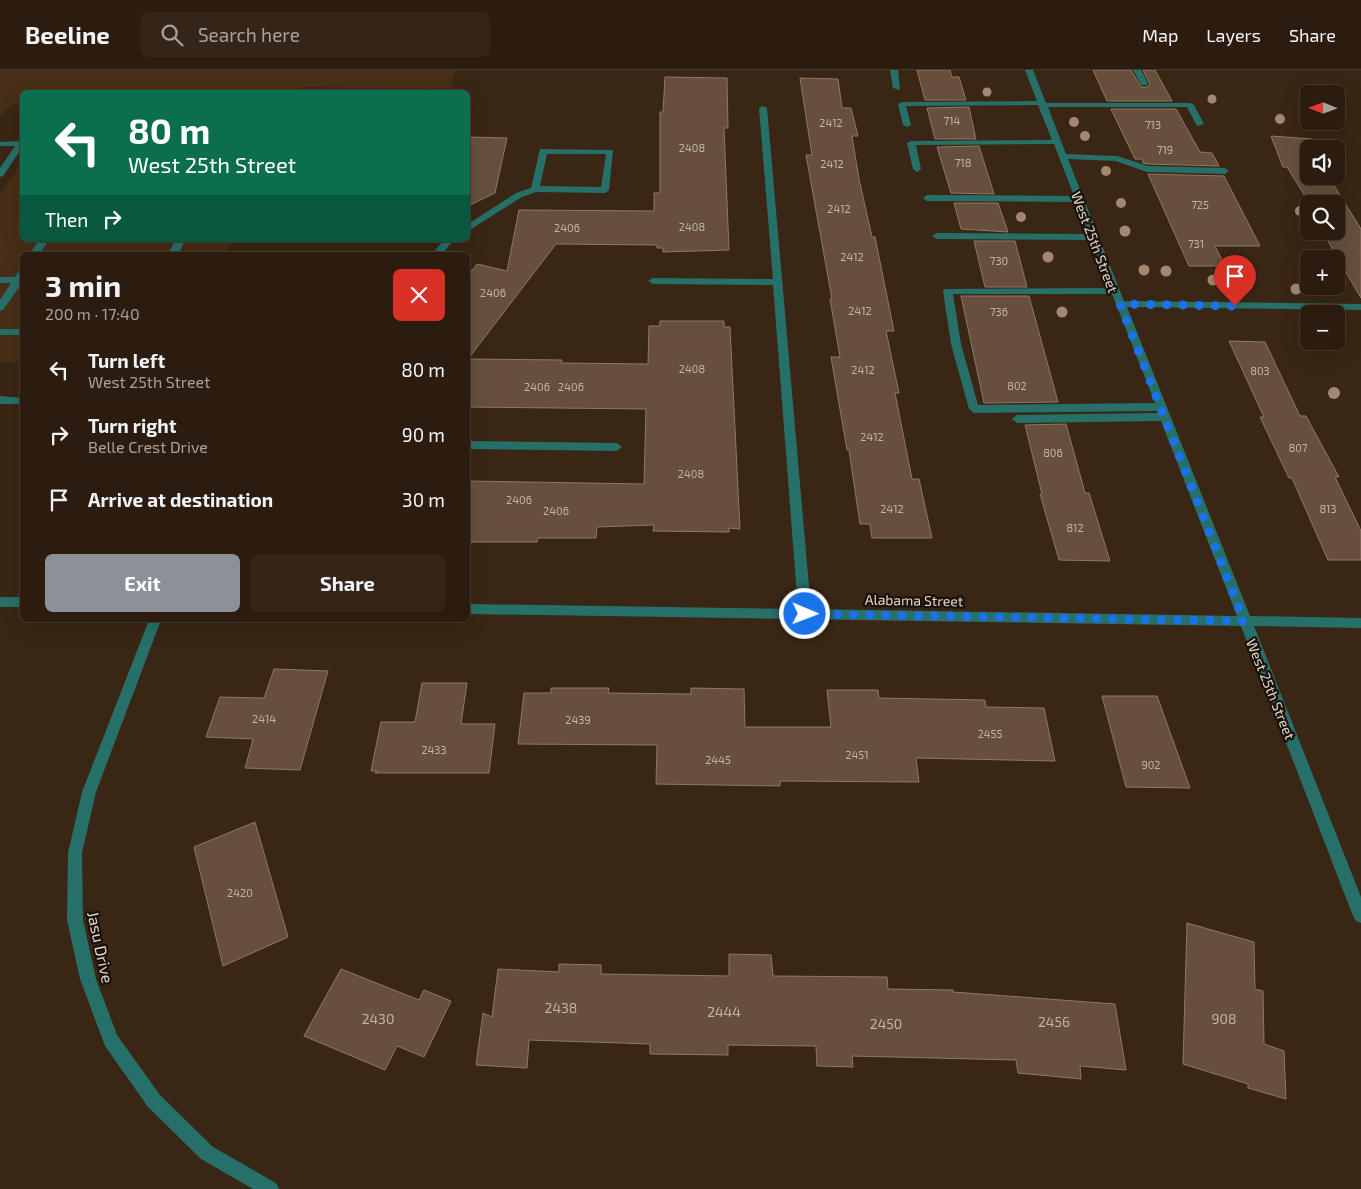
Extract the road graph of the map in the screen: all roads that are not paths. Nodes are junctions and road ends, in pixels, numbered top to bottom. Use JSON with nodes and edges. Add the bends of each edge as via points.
{"nodes":[{"id":1,"x":894,"y":70,"type":"edge"},
{"id":2,"x":1028,"y":70,"type":"edge"},
{"id":3,"x":1137,"y":70,"type":"edge"},
{"id":4,"x":1144,"y":83,"type":"dead end"},
{"id":5,"x":897,"y":88,"type":"dead end"},
{"id":6,"x":1042,"y":104,"type":"junction"},
{"id":7,"x":763,"y":108,"type":"dead end"},
{"id":8,"x":1200,"y":124,"type":"dead end"},
{"id":9,"x":907,"y":125,"type":"dead end"},
{"id":10,"x":1057,"y":142,"type":"junction"},
{"id":11,"x":0,"y":144,"type":"edge"},
{"id":12,"x":20,"y":144,"type":"edge"},
{"id":13,"x":20,"y":147,"type":"edge"},
{"id":14,"x":1062,"y":156,"type":"junction"},
{"id":15,"x":917,"y":169,"type":"dead end"},
{"id":16,"x":1225,"y":171,"type":"dead end"},
{"id":17,"x":0,"y":174,"type":"edge"},
{"id":18,"x":535,"y":189,"type":"junction"},
{"id":19,"x":927,"y":198,"type":"dead end"},
{"id":20,"x":1079,"y":199,"type":"junction"},
{"id":21,"x":470,"y":227,"type":"edge"},
{"id":22,"x":937,"y":236,"type":"dead end"},
{"id":23,"x":1093,"y":237,"type":"junction"},
{"id":24,"x":447,"y":242,"type":"edge"},
{"id":25,"x":439,"y":252,"type":"edge"},
{"id":26,"x":20,"y":278,"type":"edge"},
{"id":27,"x":20,"y":279,"type":"edge"},
{"id":28,"x":0,"y":280,"type":"edge"},
{"id":29,"x":653,"y":281,"type":"dead end"},
{"id":30,"x":777,"y":282,"type":"junction"},
{"id":31,"x":1115,"y":291,"type":"junction"},
{"id":32,"x":1120,"y":304,"type":"junction"},
{"id":33,"x":1361,"y":307,"type":"edge"},
{"id":34,"x":0,"y":308,"type":"edge"},
{"id":35,"x":0,"y":332,"type":"edge"},
{"id":36,"x":20,"y":332,"type":"edge"},
{"id":37,"x":0,"y":400,"type":"edge"},
{"id":38,"x":20,"y":401,"type":"edge"},
{"id":39,"x":1162,"y":412,"type":"junction"},
{"id":40,"x":1017,"y":419,"type":"dead end"},
{"id":41,"x":470,"y":445,"type":"edge"},
{"id":42,"x":617,"y":447,"type":"dead end"},
{"id":43,"x":20,"y":601,"type":"edge"},
{"id":44,"x":0,"y":602,"type":"edge"},
{"id":45,"x":470,"y":608,"type":"edge"},
{"id":46,"x":805,"y":614,"type":"junction"},
{"id":47,"x":1244,"y":621,"type":"junction"},
{"id":48,"x":153,"y":622,"type":"edge"},
{"id":49,"x":1361,"y":623,"type":"edge"},
{"id":50,"x":1361,"y":916,"type":"edge"},
{"id":51,"x":270,"y":1189,"type":"edge"}],
"edges":[{"from":1,"to":5,"type":"street"},
{"from":2,"to":6,"type":"street","name":"West 25th Street"},
{"from":3,"to":4,"type":"street"},
{"from":6,"to":8,"type":"street","via":[[1190,105]]},
{"from":6,"to":9,"type":"street","via":[[902,104]]},
{"from":6,"to":10,"type":"street","name":"West 25th Street"},
{"from":7,"to":30,"type":"street"},
{"from":10,"to":14,"type":"street","name":"West 25th Street"},
{"from":10,"to":15,"type":"street","via":[[911,143]]},
{"from":11,"to":12,"type":"street"},
{"from":13,"to":17,"type":"street"},
{"from":14,"to":16,"type":"street","via":[[1117,159],[1147,169]]},
{"from":14,"to":20,"type":"street","name":"West 25th Street"},
{"from":18,"to":18,"type":"street","via":[[543,151],[610,152],[605,190]]},
{"from":18,"to":21,"type":"street","via":[[519,194]]},
{"from":19,"to":20,"type":"street"},
{"from":20,"to":23,"type":"street","name":"West 25th Street"},
{"from":22,"to":23,"type":"street"},
{"from":23,"to":31,"type":"street","name":"West 25th Street"},
{"from":24,"to":25,"type":"street"},
{"from":26,"to":28,"type":"street"},
{"from":27,"to":34,"type":"street"},
{"from":29,"to":30,"type":"street"},
{"from":30,"to":46,"type":"street"},
{"from":31,"to":32,"type":"street","name":"West 25th Street"},
{"from":31,"to":39,"type":"street","via":[[948,291],[956,344],[974,409]]},
{"from":32,"to":33,"type":"street"},
{"from":32,"to":39,"type":"street","name":"West 25th Street"},
{"from":35,"to":36,"type":"street"},
{"from":37,"to":38,"type":"street"},
{"from":39,"to":40,"type":"street"},
{"from":39,"to":47,"type":"street","name":"West 25th Street"},
{"from":41,"to":42,"type":"street"},
{"from":43,"to":44,"type":"street"},
{"from":45,"to":46,"type":"street","name":"Alabama Street"},
{"from":46,"to":47,"type":"street","name":"Alabama Street"},
{"from":47,"to":49,"type":"street","name":"Alabama Street"},
{"from":47,"to":50,"type":"street","name":"West 25th Street"},
{"from":48,"to":51,"type":"street","name":"Jasu Drive","via":[[89,792],[75,853],[75,920],[88,979],[111,1040],[154,1101],[207,1153]]}]}
